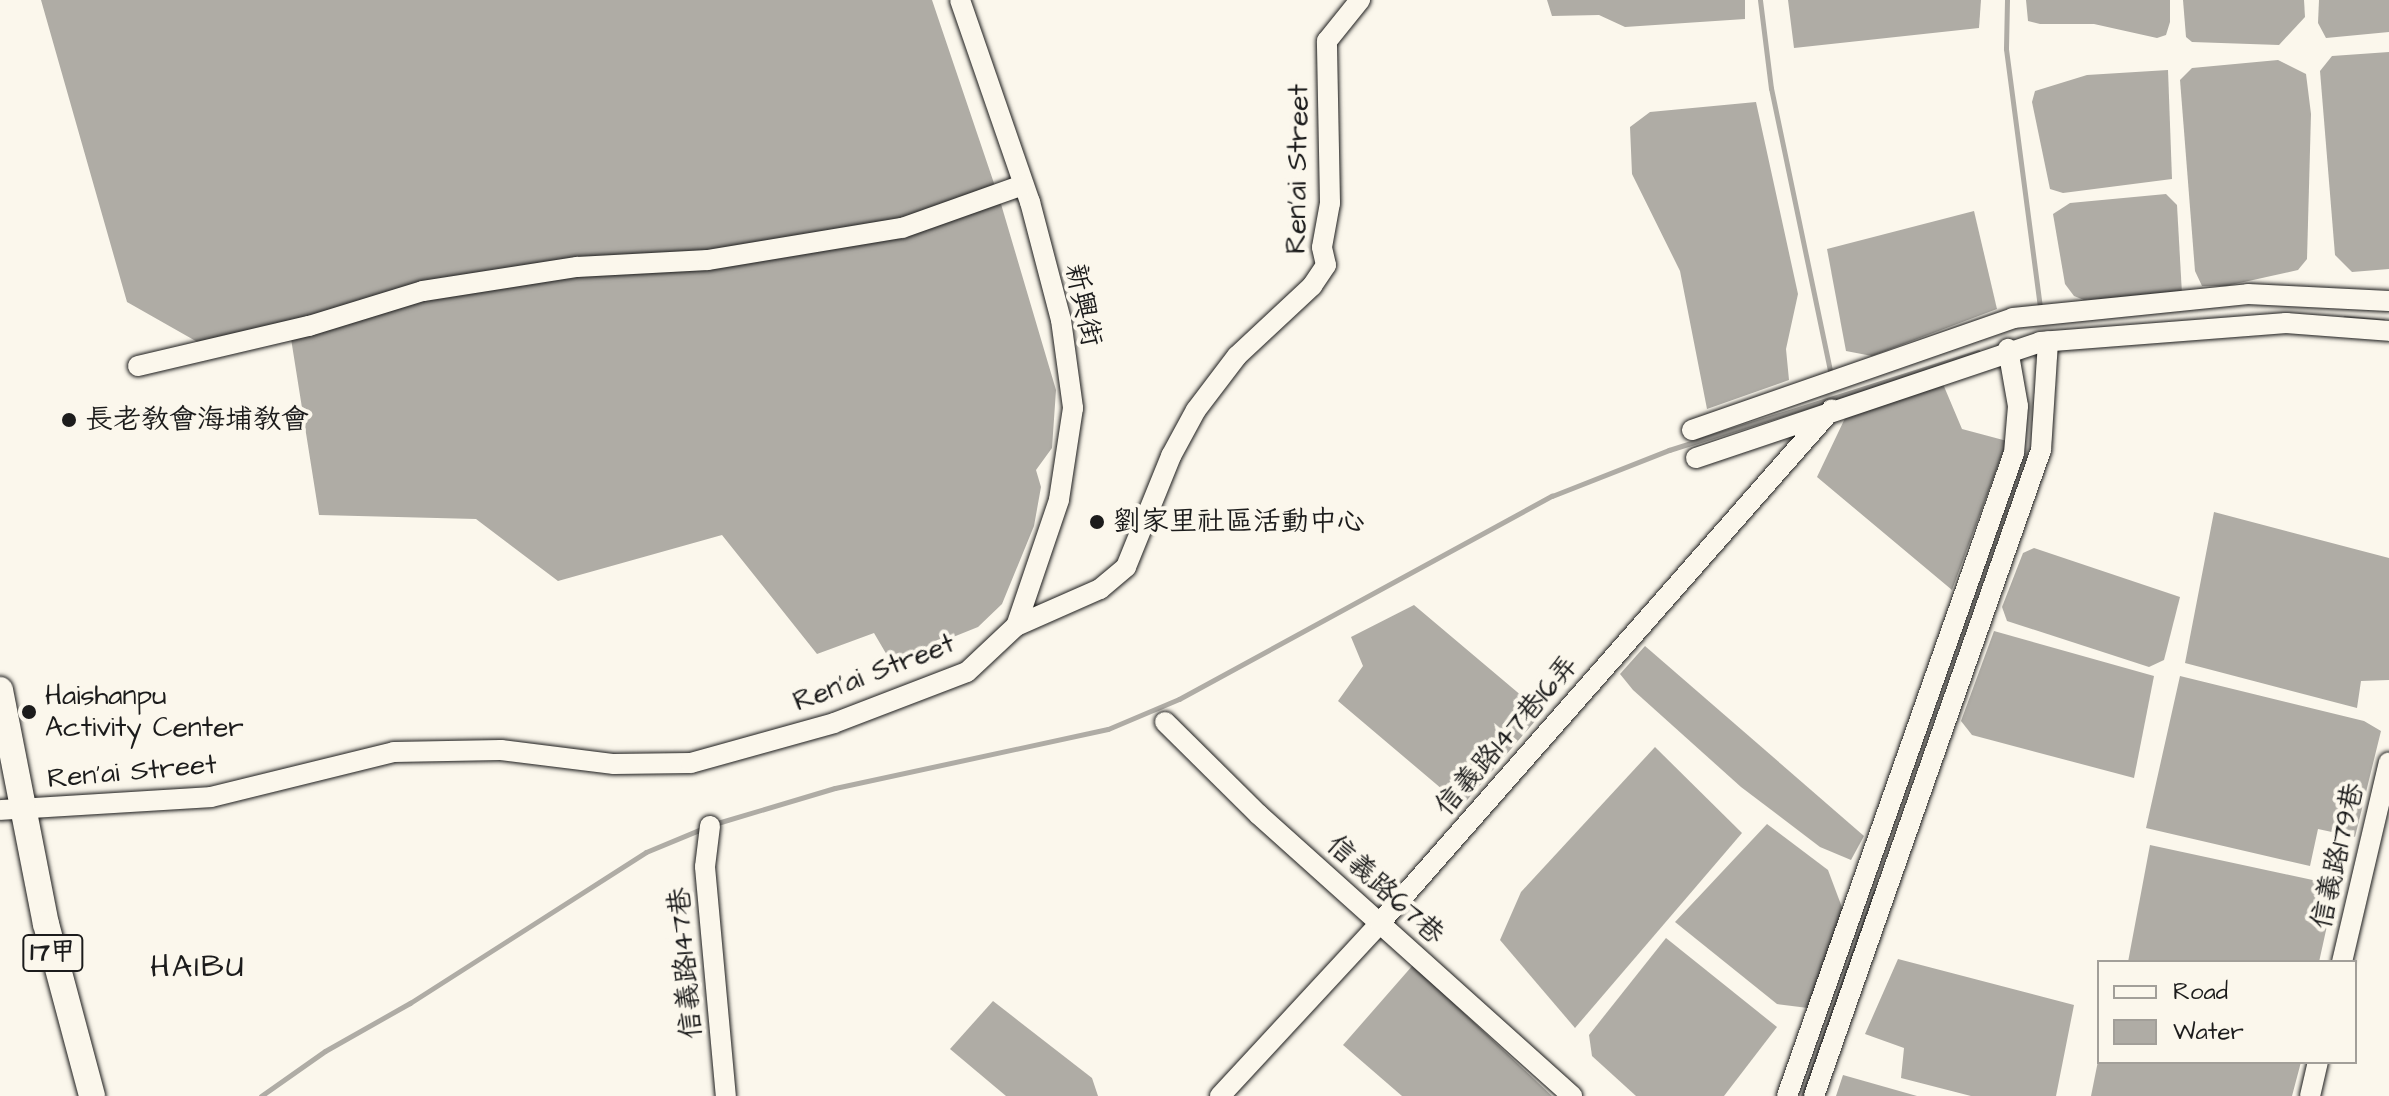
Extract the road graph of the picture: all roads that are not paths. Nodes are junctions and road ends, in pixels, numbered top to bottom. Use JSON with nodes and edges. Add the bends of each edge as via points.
{"nodes":[{"id":1,"x":960,"y":0,"type":"edge"},
{"id":2,"x":1360,"y":0,"type":"edge"},
{"id":3,"x":1023,"y":185,"type":"junction"},
{"id":4,"x":2389,"y":301,"type":"edge"},
{"id":5,"x":2389,"y":331,"type":"edge"},
{"id":6,"x":2044,"y":341,"type":"junction"},
{"id":7,"x":2014,"y":347,"type":"junction"},
{"id":8,"x":138,"y":366,"type":"dead end"},
{"id":9,"x":1832,"y":409,"type":"junction"},
{"id":10,"x":1692,"y":430,"type":"dead end"},
{"id":11,"x":1696,"y":458,"type":"dead end"},
{"id":12,"x":1016,"y":626,"type":"junction"},
{"id":13,"x":0,"y":690,"type":"edge"},
{"id":14,"x":1165,"y":722,"type":"dead end"},
{"id":15,"x":2389,"y":762,"type":"edge"},
{"id":16,"x":12,"y":809,"type":"edge"},
{"id":17,"x":710,"y":826,"type":"dead end"},
{"id":18,"x":1380,"y":923,"type":"junction"},
{"id":19,"x":2342,"y":960,"type":"edge"},
{"id":20,"x":2318,"y":1064,"type":"edge"},
{"id":21,"x":92,"y":1096,"type":"edge"},
{"id":22,"x":726,"y":1096,"type":"edge"},
{"id":23,"x":1220,"y":1096,"type":"edge"},
{"id":24,"x":1572,"y":1096,"type":"edge"},
{"id":25,"x":1787,"y":1096,"type":"edge"},
{"id":26,"x":1814,"y":1096,"type":"edge"},
{"id":27,"x":2310,"y":1096,"type":"edge"}],
"edges":[{"from":1,"to":3,"type":"street","name":"新興街"},
{"from":2,"to":12,"type":"street","name":"Ren'ai Street","via":[[1327,41],[1330,203],[1322,247],[1326,265],[1312,286],[1237,356],[1196,410],[1171,456],[1126,567],[1100,589]]},
{"from":3,"to":8,"type":"street","via":[[902,228],[708,260],[577,267],[423,291],[309,326]]},
{"from":3,"to":12,"type":"street","name":"新興街","via":[[1061,320],[1073,429],[1045,553]]},
{"from":4,"to":10,"type":"street","via":[[2248,294],[2036,314]]},
{"from":5,"to":6,"type":"street","via":[[2286,323]]},
{"from":6,"to":7,"type":"street"},
{"from":6,"to":26,"type":"street","via":[[2041,450]]},
{"from":7,"to":9,"type":"street"},
{"from":7,"to":25,"type":"street","via":[[2014,453]]},
{"from":9,"to":11,"type":"street"},
{"from":9,"to":18,"type":"street","name":"信義路147巷16弄"},
{"from":12,"to":16,"type":"street","name":"Ren'ai Street","via":[[967,672],[834,723],[691,763],[614,764],[501,750],[394,752],[211,797]]},
{"from":13,"to":16,"type":"main road","number":"17甲"},
{"from":14,"to":18,"type":"street","name":"信義路67巷"},
{"from":15,"to":19,"type":"street","name":"信義路179巷"},
{"from":16,"to":21,"type":"main road","number":"17甲"},
{"from":17,"to":22,"type":"street","name":"信義路147巷","via":[[705,867]]},
{"from":18,"to":23,"type":"street","name":"信義路147巷16弄"},
{"from":18,"to":24,"type":"street","name":"信義路67巷"},
{"from":20,"to":27,"type":"street"}]}
